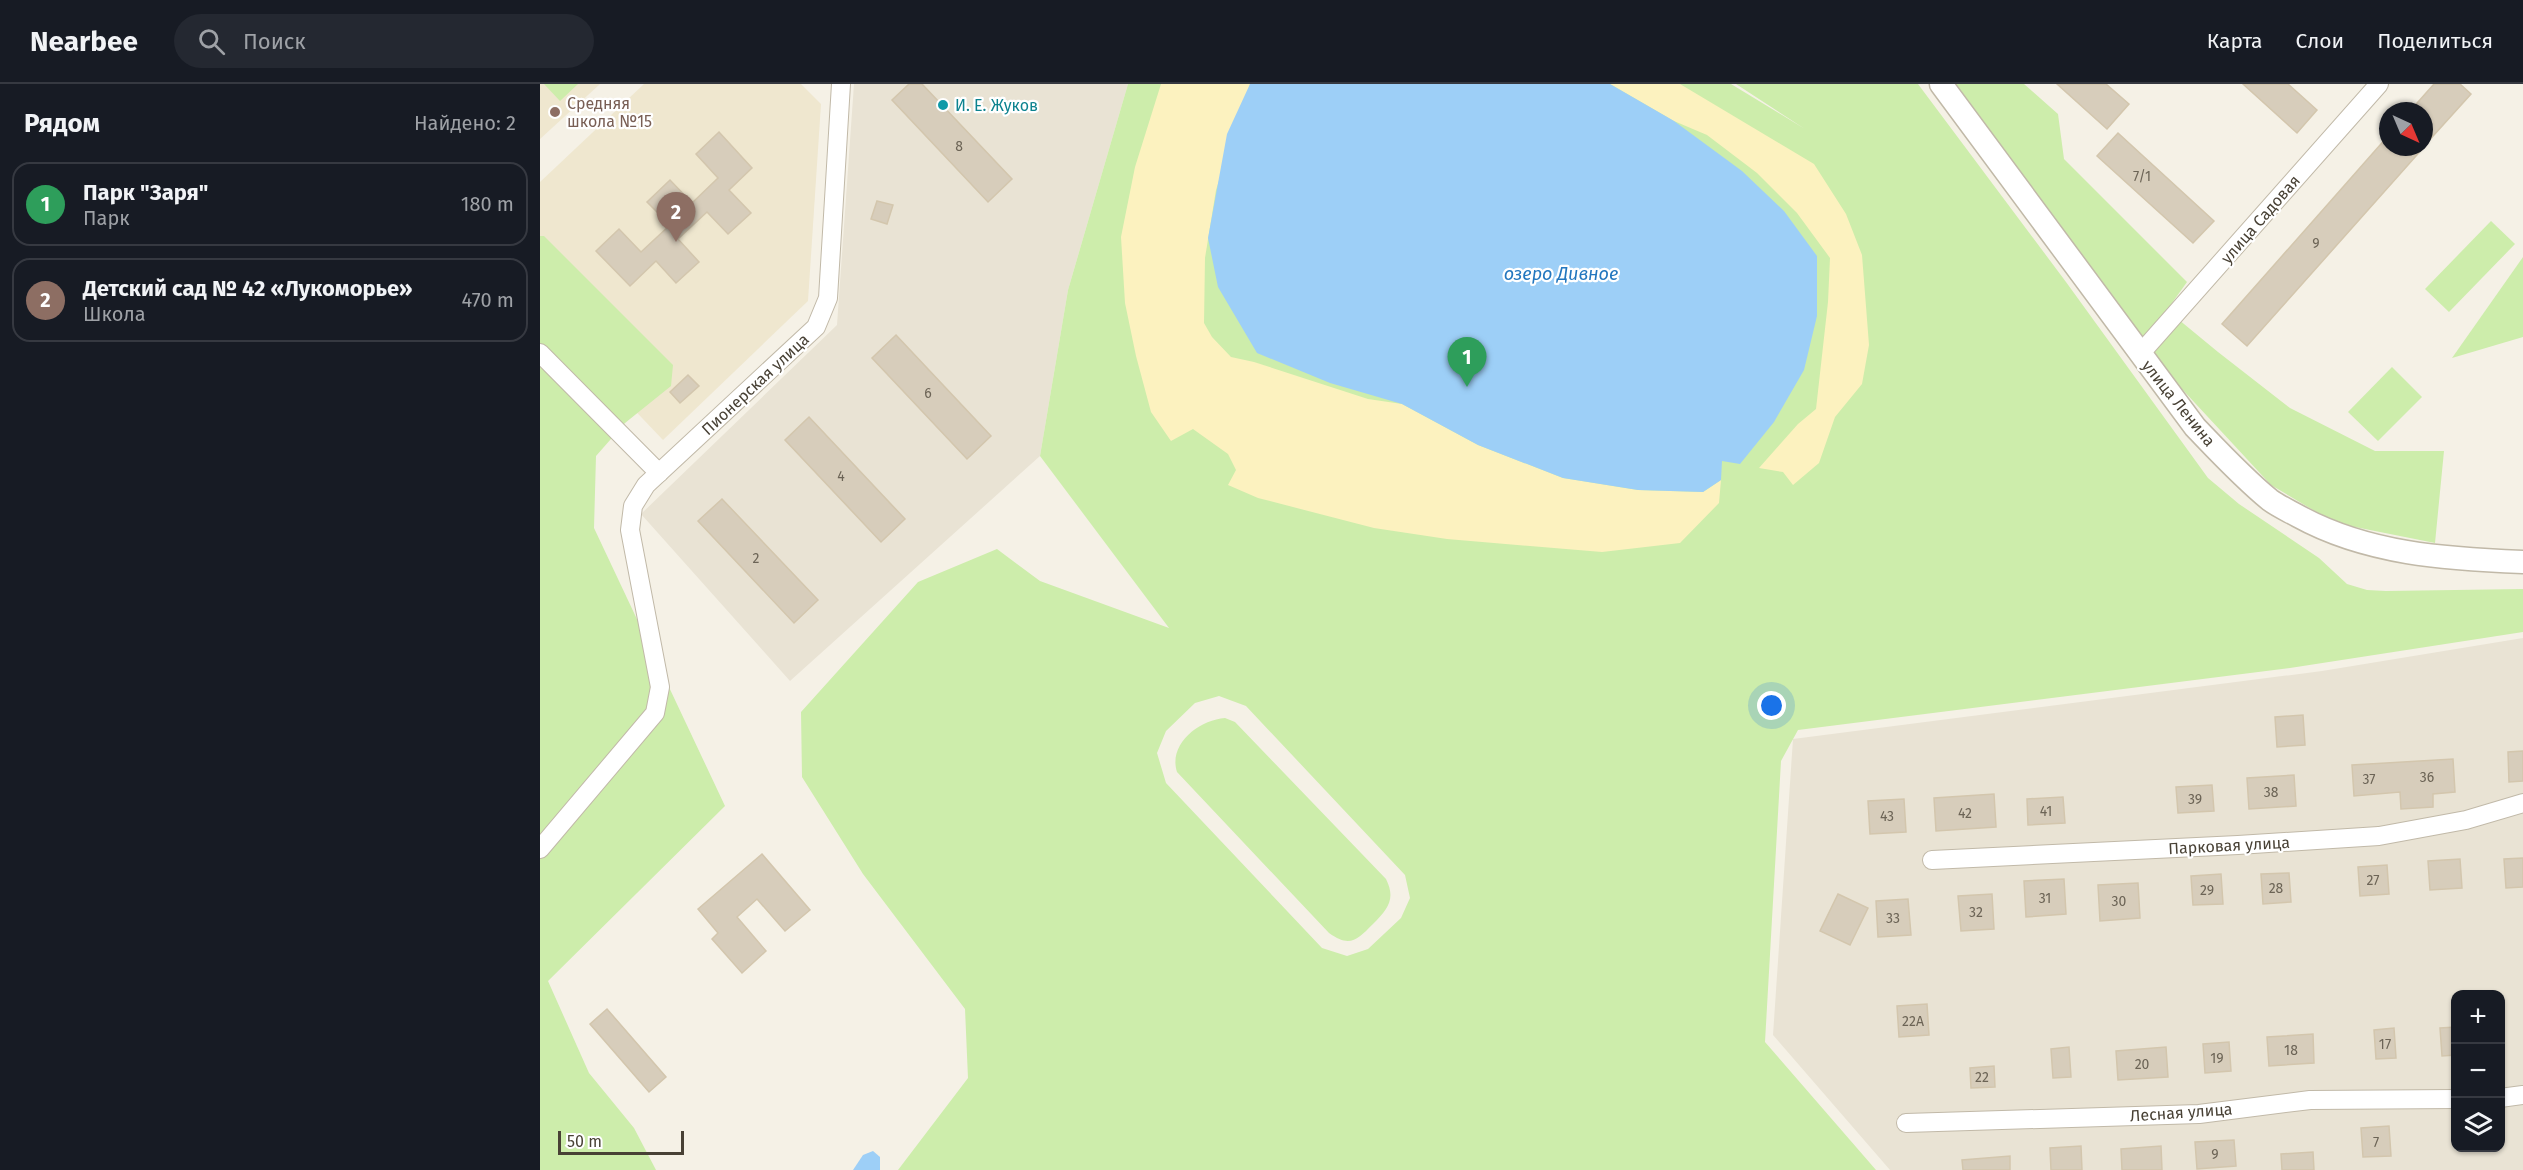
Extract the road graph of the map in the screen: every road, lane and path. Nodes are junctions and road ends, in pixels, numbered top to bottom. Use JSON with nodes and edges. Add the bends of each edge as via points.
{"nodes":[{"id":1,"x":841,"y":84,"type":"edge"},
{"id":2,"x":1941,"y":84,"type":"edge"},
{"id":3,"x":2379,"y":84,"type":"edge"},
{"id":4,"x":540,"y":353,"type":"edge"},
{"id":5,"x":2140,"y":354,"type":"junction"},
{"id":6,"x":652,"y":479,"type":"junction"},
{"id":7,"x":2523,"y":562,"type":"edge"},
{"id":8,"x":2523,"y":803,"type":"edge"},
{"id":9,"x":540,"y":849,"type":"edge"},
{"id":10,"x":1932,"y":860,"type":"dead end"},
{"id":11,"x":2523,"y":1095,"type":"edge"},
{"id":12,"x":2505,"y":1097,"type":"edge"},
{"id":13,"x":2451,"y":1099,"type":"edge"},
{"id":14,"x":1906,"y":1123,"type":"dead end"}],
"edges":[{"from":1,"to":6,"type":"street","name":"Пионерская улица","via":[[828,298],[816,327]]},
{"from":2,"to":5,"type":"street","name":"улица Ленина"},
{"from":3,"to":5,"type":"street","name":"улица Садовая"},
{"from":4,"to":6,"type":"street"},
{"from":5,"to":7,"type":"street","name":"улица Ленина","via":[[2195,427],[2231,464],[2272,501],[2325,531],[2402,551],[2462,560]]},
{"from":6,"to":9,"type":"street","name":"Пионерская улица","via":[[633,506],[630,530],[660,687],[655,713]]},
{"from":8,"to":10,"type":"street","name":"Парковая улица","via":[[2466,820],[2379,836]]},
{"from":11,"to":12,"type":"street"},
{"from":13,"to":14,"type":"street","name":"Лесная улица","via":[[2310,1100],[2199,1114]]}]}
